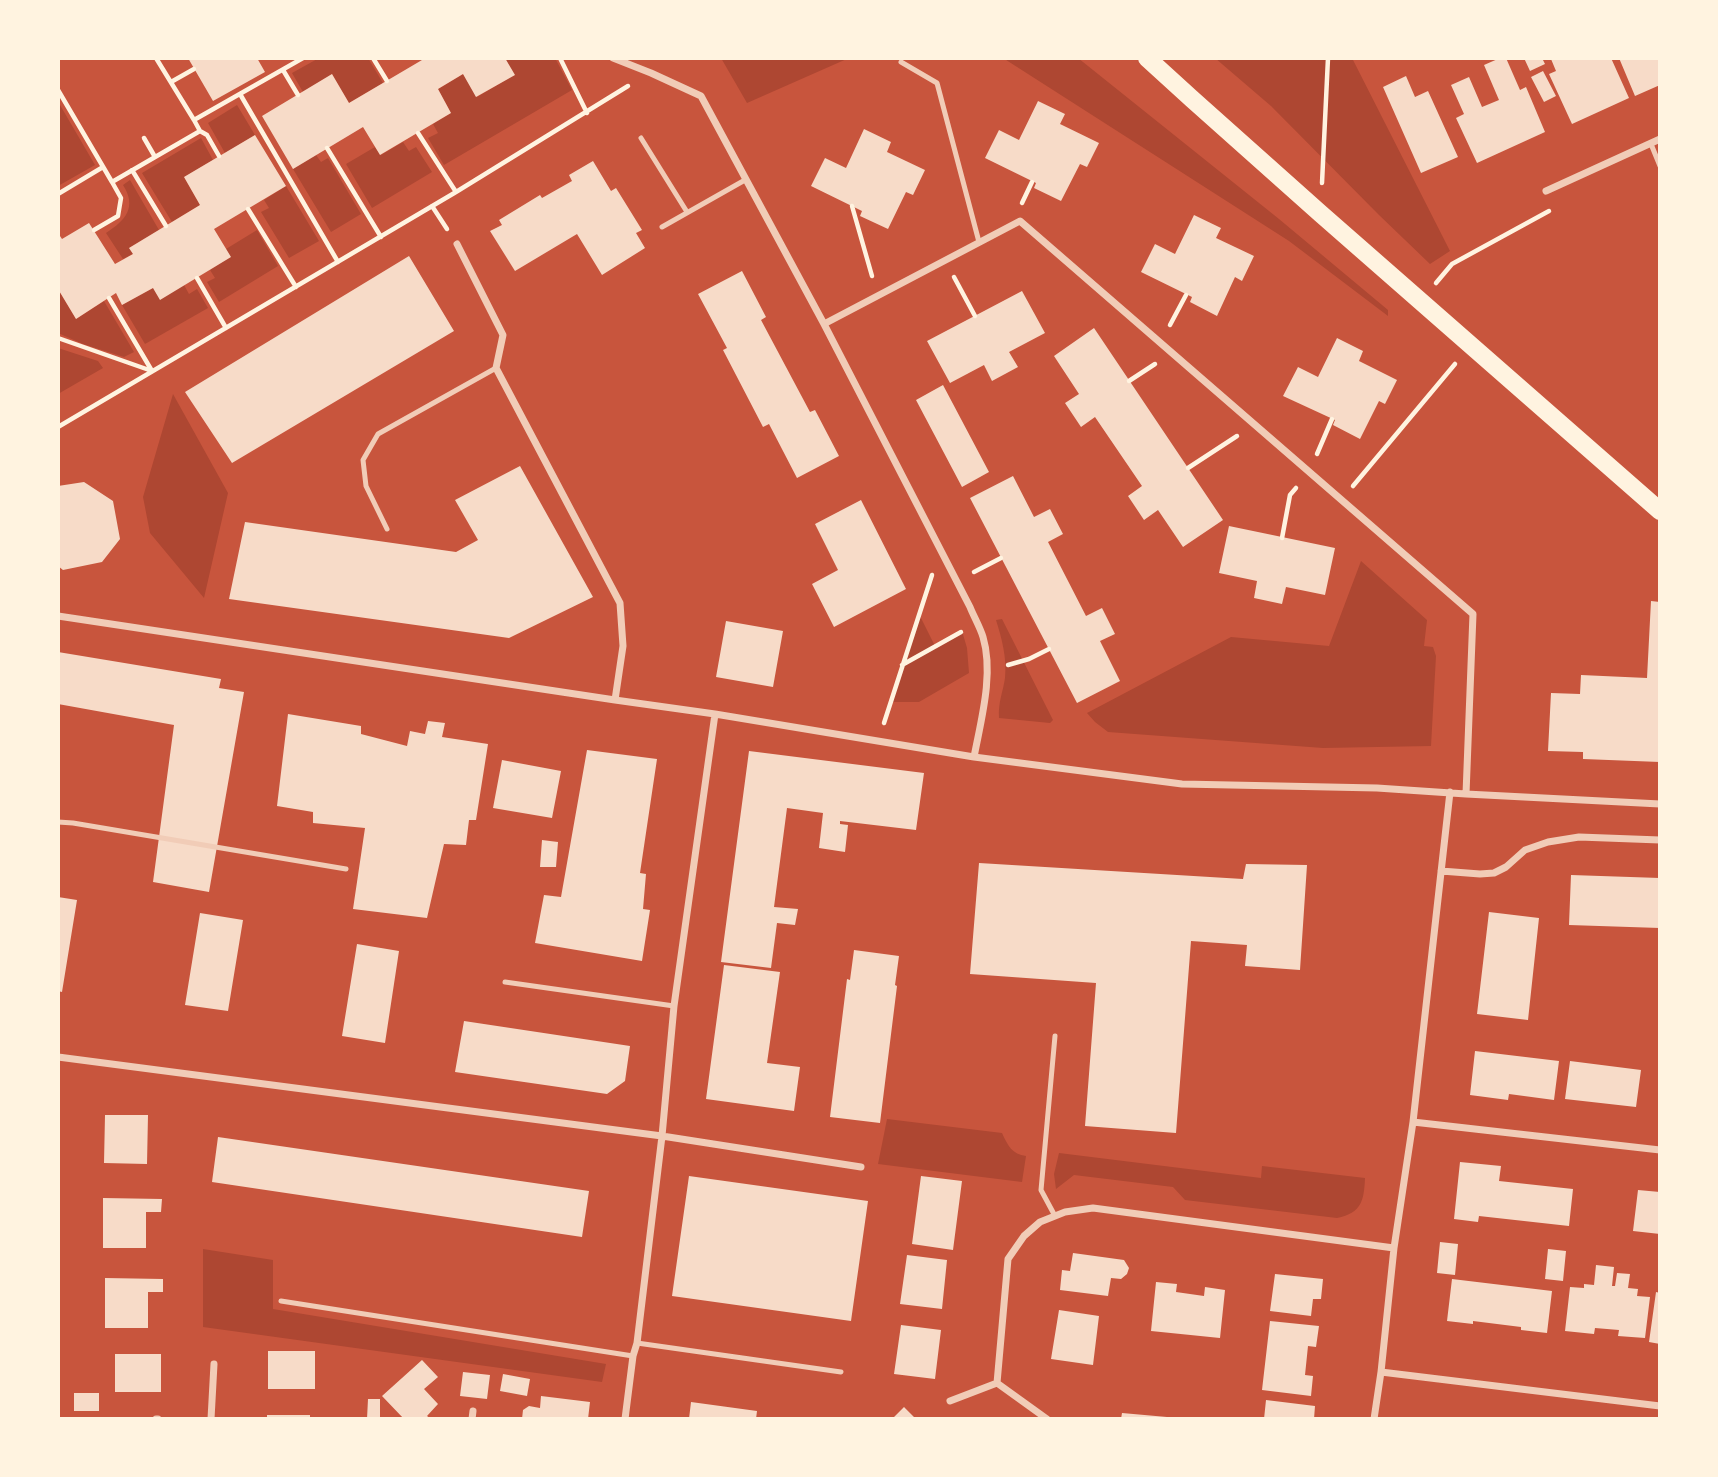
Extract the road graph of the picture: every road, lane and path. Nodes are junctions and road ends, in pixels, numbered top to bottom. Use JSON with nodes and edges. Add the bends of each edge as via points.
{"nodes":[{"id":1,"x":156,"y":58,"type":"edge"},
{"id":2,"x":303,"y":58,"type":"edge"},
{"id":3,"x":373,"y":58,"type":"edge"},
{"id":4,"x":560,"y":58,"type":"edge"},
{"id":5,"x":613,"y":58,"type":"edge"},
{"id":6,"x":1147,"y":58,"type":"edge"},
{"id":7,"x":1328,"y":58,"type":"edge"},
{"id":8,"x":901,"y":62,"type":"dead end"},
{"id":9,"x":194,"y":69,"type":"dead end"},
{"id":10,"x":282,"y":69,"type":"junction"},
{"id":11,"x":651,"y":73,"type":"junction"},
{"id":12,"x":387,"y":81,"type":"dead end"},
{"id":13,"x":171,"y":82,"type":"junction"},
{"id":14,"x":58,"y":90,"type":"edge"},
{"id":15,"x":240,"y":94,"type":"junction"},
{"id":16,"x":298,"y":95,"type":"dead end"},
{"id":17,"x":60,"y":99,"type":"edge"},
{"id":18,"x":587,"y":113,"type":"junction"},
{"id":19,"x":194,"y":120,"type":"junction"},
{"id":20,"x":200,"y":131,"type":"junction"},
{"id":21,"x":418,"y":133,"type":"dead end"},
{"id":22,"x":144,"y":138,"type":"dead end"},
{"id":23,"x":640,"y":138,"type":"dead end"},
{"id":24,"x":1660,"y":139,"type":"edge"},
{"id":25,"x":1651,"y":144,"type":"junction"},
{"id":26,"x":327,"y":148,"type":"dead end"},
{"id":27,"x":219,"y":156,"type":"dead end"},
{"id":28,"x":155,"y":157,"type":"junction"},
{"id":29,"x":1660,"y":166,"type":"edge"},
{"id":30,"x":103,"y":167,"type":"junction"},
{"id":31,"x":132,"y":170,"type":"junction"},
{"id":32,"x":745,"y":180,"type":"junction"},
{"id":33,"x":112,"y":182,"type":"junction"},
{"id":34,"x":1546,"y":191,"type":"joint"},
{"id":35,"x":456,"y":192,"type":"junction"},
{"id":36,"x":58,"y":194,"type":"edge"},
{"id":37,"x":852,"y":206,"type":"dead end"},
{"id":38,"x":248,"y":209,"type":"dead end"},
{"id":39,"x":687,"y":212,"type":"junction"},
{"id":40,"x":1321,"y":214,"type":"junction"},
{"id":41,"x":166,"y":226,"type":"dead end"},
{"id":42,"x":662,"y":227,"type":"dead end"},
{"id":43,"x":94,"y":230,"type":"dead end"},
{"id":44,"x":381,"y":237,"type":"junction"},
{"id":45,"x":979,"y":242,"type":"junction"},
{"id":46,"x":457,"y":244,"type":"dead end"},
{"id":47,"x":944,"y":260,"type":"junction"},
{"id":48,"x":338,"y":262,"type":"junction"},
{"id":49,"x":197,"y":278,"type":"dead end"},
{"id":50,"x":296,"y":287,"type":"junction"},
{"id":51,"x":878,"y":295,"type":"junction"},
{"id":52,"x":1186,"y":295,"type":"dead end"},
{"id":53,"x":109,"y":298,"type":"dead end"},
{"id":54,"x":1421,"y":301,"type":"junction"},
{"id":55,"x":975,"y":316,"type":"dead end"},
{"id":56,"x":824,"y":324,"type":"junction"},
{"id":57,"x":226,"y":328,"type":"junction"},
{"id":58,"x":58,"y":338,"type":"edge"},
{"id":59,"x":1161,"y":343,"type":"junction"},
{"id":60,"x":1172,"y":353,"type":"junction"},
{"id":61,"x":1455,"y":364,"type":"dead end"},
{"id":62,"x":496,"y":368,"type":"junction"},
{"id":63,"x":152,"y":371,"type":"junction"},
{"id":64,"x":1129,"y":381,"type":"dead end"},
{"id":65,"x":1332,"y":419,"type":"dead end"},
{"id":66,"x":1254,"y":424,"type":"junction"},
{"id":67,"x":58,"y":428,"type":"edge"},
{"id":68,"x":1188,"y":468,"type":"dead end"},
{"id":69,"x":1309,"y":472,"type":"junction"},
{"id":70,"x":1341,"y":500,"type":"junction"},
{"id":71,"x":1660,"y":511,"type":"edge"},
{"id":72,"x":387,"y":529,"type":"dead end"},
{"id":73,"x":1282,"y":538,"type":"dead end"},
{"id":74,"x":940,"y":549,"type":"junction"},
{"id":75,"x":1001,"y":558,"type":"dead end"},
{"id":76,"x":956,"y":580,"type":"junction"},
{"id":77,"x":58,"y":616,"type":"edge"},
{"id":78,"x":977,"y":623,"type":"junction"},
{"id":79,"x":1049,"y":649,"type":"dead end"},
{"id":80,"x":902,"y":665,"type":"junction"},
{"id":81,"x":987,"y":671,"type":"junction"},
{"id":82,"x":615,"y":700,"type":"junction"},
{"id":83,"x":715,"y":714,"type":"junction"},
{"id":84,"x":878,"y":740,"type":"junction"},
{"id":85,"x":974,"y":757,"type":"junction"},
{"id":86,"x":1450,"y":792,"type":"junction"},
{"id":87,"x":1466,"y":794,"type":"junction"},
{"id":88,"x":1660,"y":804,"type":"edge"},
{"id":89,"x":58,"y":822,"type":"edge"},
{"id":90,"x":1660,"y":841,"type":"edge"},
{"id":91,"x":346,"y":869,"type":"dead end"},
{"id":92,"x":1441,"y":871,"type":"junction"},
{"id":93,"x":505,"y":982,"type":"dead end"},
{"id":94,"x":674,"y":1006,"type":"junction"},
{"id":95,"x":1055,"y":1036,"type":"dead end"},
{"id":96,"x":58,"y":1057,"type":"edge"},
{"id":97,"x":1413,"y":1122,"type":"junction"},
{"id":98,"x":662,"y":1136,"type":"junction"},
{"id":99,"x":1660,"y":1150,"type":"edge"},
{"id":100,"x":861,"y":1167,"type":"dead end"},
{"id":101,"x":1055,"y":1216,"type":"junction"},
{"id":102,"x":1394,"y":1248,"type":"junction"},
{"id":103,"x":281,"y":1301,"type":"dead end"},
{"id":104,"x":637,"y":1343,"type":"junction"},
{"id":105,"x":633,"y":1356,"type":"junction"},
{"id":106,"x":214,"y":1364,"type":"dead end"},
{"id":107,"x":841,"y":1372,"type":"dead end"},
{"id":108,"x":1381,"y":1372,"type":"junction"},
{"id":109,"x":997,"y":1383,"type":"junction"},
{"id":110,"x":950,"y":1401,"type":"dead end"},
{"id":111,"x":1660,"y":1406,"type":"edge"},
{"id":112,"x":211,"y":1419,"type":"edge"},
{"id":113,"x":625,"y":1419,"type":"edge"},
{"id":114,"x":1047,"y":1419,"type":"edge"},
{"id":115,"x":1374,"y":1419,"type":"edge"}],
"edges":[{"from":1,"to":13,"type":"path"},
{"from":2,"to":10,"type":"path"},
{"from":3,"to":12,"type":"path"},
{"from":4,"to":18,"type":"path"},
{"from":5,"to":11,"type":"street"},
{"from":6,"to":40,"type":"main road"},
{"from":7,"to":40,"type":"path"},
{"from":8,"to":45,"type":"lane","via":[[937,83]]},
{"from":9,"to":13,"type":"path"},
{"from":10,"to":15,"type":"path"},
{"from":10,"to":16,"type":"path"},
{"from":11,"to":18,"type":"path"},
{"from":11,"to":32,"type":"street","via":[[701,96]]},
{"from":13,"to":19,"type":"path"},
{"from":14,"to":17,"type":"path"},
{"from":15,"to":19,"type":"path"},
{"from":15,"to":48,"type":"path"},
{"from":17,"to":30,"type":"path"},
{"from":18,"to":35,"type":"path"},
{"from":19,"to":20,"type":"path"},
{"from":20,"to":27,"type":"path"},
{"from":20,"to":28,"type":"path"},
{"from":21,"to":35,"type":"path"},
{"from":22,"to":28,"type":"path"},
{"from":23,"to":39,"type":"lane"},
{"from":24,"to":25,"type":"street"},
{"from":25,"to":29,"type":"lane"},
{"from":25,"to":34,"type":"street"},
{"from":26,"to":44,"type":"path"},
{"from":28,"to":31,"type":"path"},
{"from":30,"to":33,"type":"path"},
{"from":30,"to":36,"type":"path"},
{"from":31,"to":33,"type":"path"},
{"from":31,"to":41,"type":"path"},
{"from":32,"to":39,"type":"lane"},
{"from":32,"to":56,"type":"street"},
{"from":33,"to":43,"type":"path","via":[[121,198],[118,216]]},
{"from":34,"to":54,"type":"path","via":[[1551,209],[1452,264]]},
{"from":35,"to":44,"type":"path"},
{"from":37,"to":51,"type":"path"},
{"from":38,"to":50,"type":"path"},
{"from":39,"to":42,"type":"lane"},
{"from":40,"to":54,"type":"main road"},
{"from":44,"to":48,"type":"path"},
{"from":45,"to":47,"type":"street"},
{"from":45,"to":59,"type":"street","via":[[1020,221]]},
{"from":46,"to":62,"type":"street","via":[[503,335]]},
{"from":47,"to":51,"type":"street"},
{"from":47,"to":55,"type":"path"},
{"from":48,"to":50,"type":"path"},
{"from":49,"to":57,"type":"path"},
{"from":50,"to":57,"type":"path"},
{"from":51,"to":56,"type":"street"},
{"from":52,"to":59,"type":"path"},
{"from":53,"to":63,"type":"path"},
{"from":54,"to":71,"type":"main road"},
{"from":56,"to":74,"type":"street"},
{"from":57,"to":63,"type":"path"},
{"from":58,"to":63,"type":"path"},
{"from":59,"to":60,"type":"street"},
{"from":60,"to":64,"type":"path"},
{"from":60,"to":66,"type":"street"},
{"from":61,"to":70,"type":"path"},
{"from":62,"to":72,"type":"lane","via":[[378,434],[363,460],[366,486]]},
{"from":62,"to":82,"type":"street","via":[[620,603],[623,646]]},
{"from":63,"to":67,"type":"path"},
{"from":65,"to":69,"type":"path"},
{"from":66,"to":68,"type":"path"},
{"from":66,"to":69,"type":"street"},
{"from":69,"to":70,"type":"street"},
{"from":69,"to":73,"type":"path","via":[[1290,495]]},
{"from":70,"to":87,"type":"street","via":[[1473,614]]},
{"from":74,"to":76,"type":"street"},
{"from":74,"to":80,"type":"path"},
{"from":75,"to":76,"type":"path"},
{"from":76,"to":78,"type":"street"},
{"from":77,"to":82,"type":"street"},
{"from":78,"to":80,"type":"path"},
{"from":78,"to":81,"type":"street"},
{"from":79,"to":81,"type":"path"},
{"from":80,"to":84,"type":"path"},
{"from":81,"to":85,"type":"street"},
{"from":82,"to":83,"type":"street"},
{"from":83,"to":84,"type":"street"},
{"from":83,"to":94,"type":"street"},
{"from":84,"to":85,"type":"street"},
{"from":85,"to":86,"type":"street","via":[[1182,784]]},
{"from":86,"to":87,"type":"street"},
{"from":86,"to":92,"type":"street"},
{"from":87,"to":88,"type":"street"},
{"from":89,"to":91,"type":"lane"},
{"from":90,"to":92,"type":"street","via":[[1579,837],[1525,850],[1494,873]]},
{"from":92,"to":97,"type":"street"},
{"from":93,"to":94,"type":"lane"},
{"from":94,"to":98,"type":"street"},
{"from":95,"to":101,"type":"lane","via":[[1041,1190]]},
{"from":96,"to":98,"type":"street"},
{"from":97,"to":99,"type":"street"},
{"from":97,"to":102,"type":"street"},
{"from":98,"to":100,"type":"street"},
{"from":98,"to":104,"type":"street"},
{"from":101,"to":102,"type":"street","via":[[1093,1208]]},
{"from":101,"to":109,"type":"street","via":[[1024,1236],[1008,1259]]},
{"from":102,"to":108,"type":"street"},
{"from":103,"to":105,"type":"lane"},
{"from":104,"to":105,"type":"street"},
{"from":104,"to":107,"type":"lane"},
{"from":105,"to":113,"type":"street"},
{"from":106,"to":112,"type":"street"},
{"from":108,"to":111,"type":"street"},
{"from":108,"to":115,"type":"street"},
{"from":109,"to":110,"type":"street"},
{"from":109,"to":114,"type":"street"}]}
